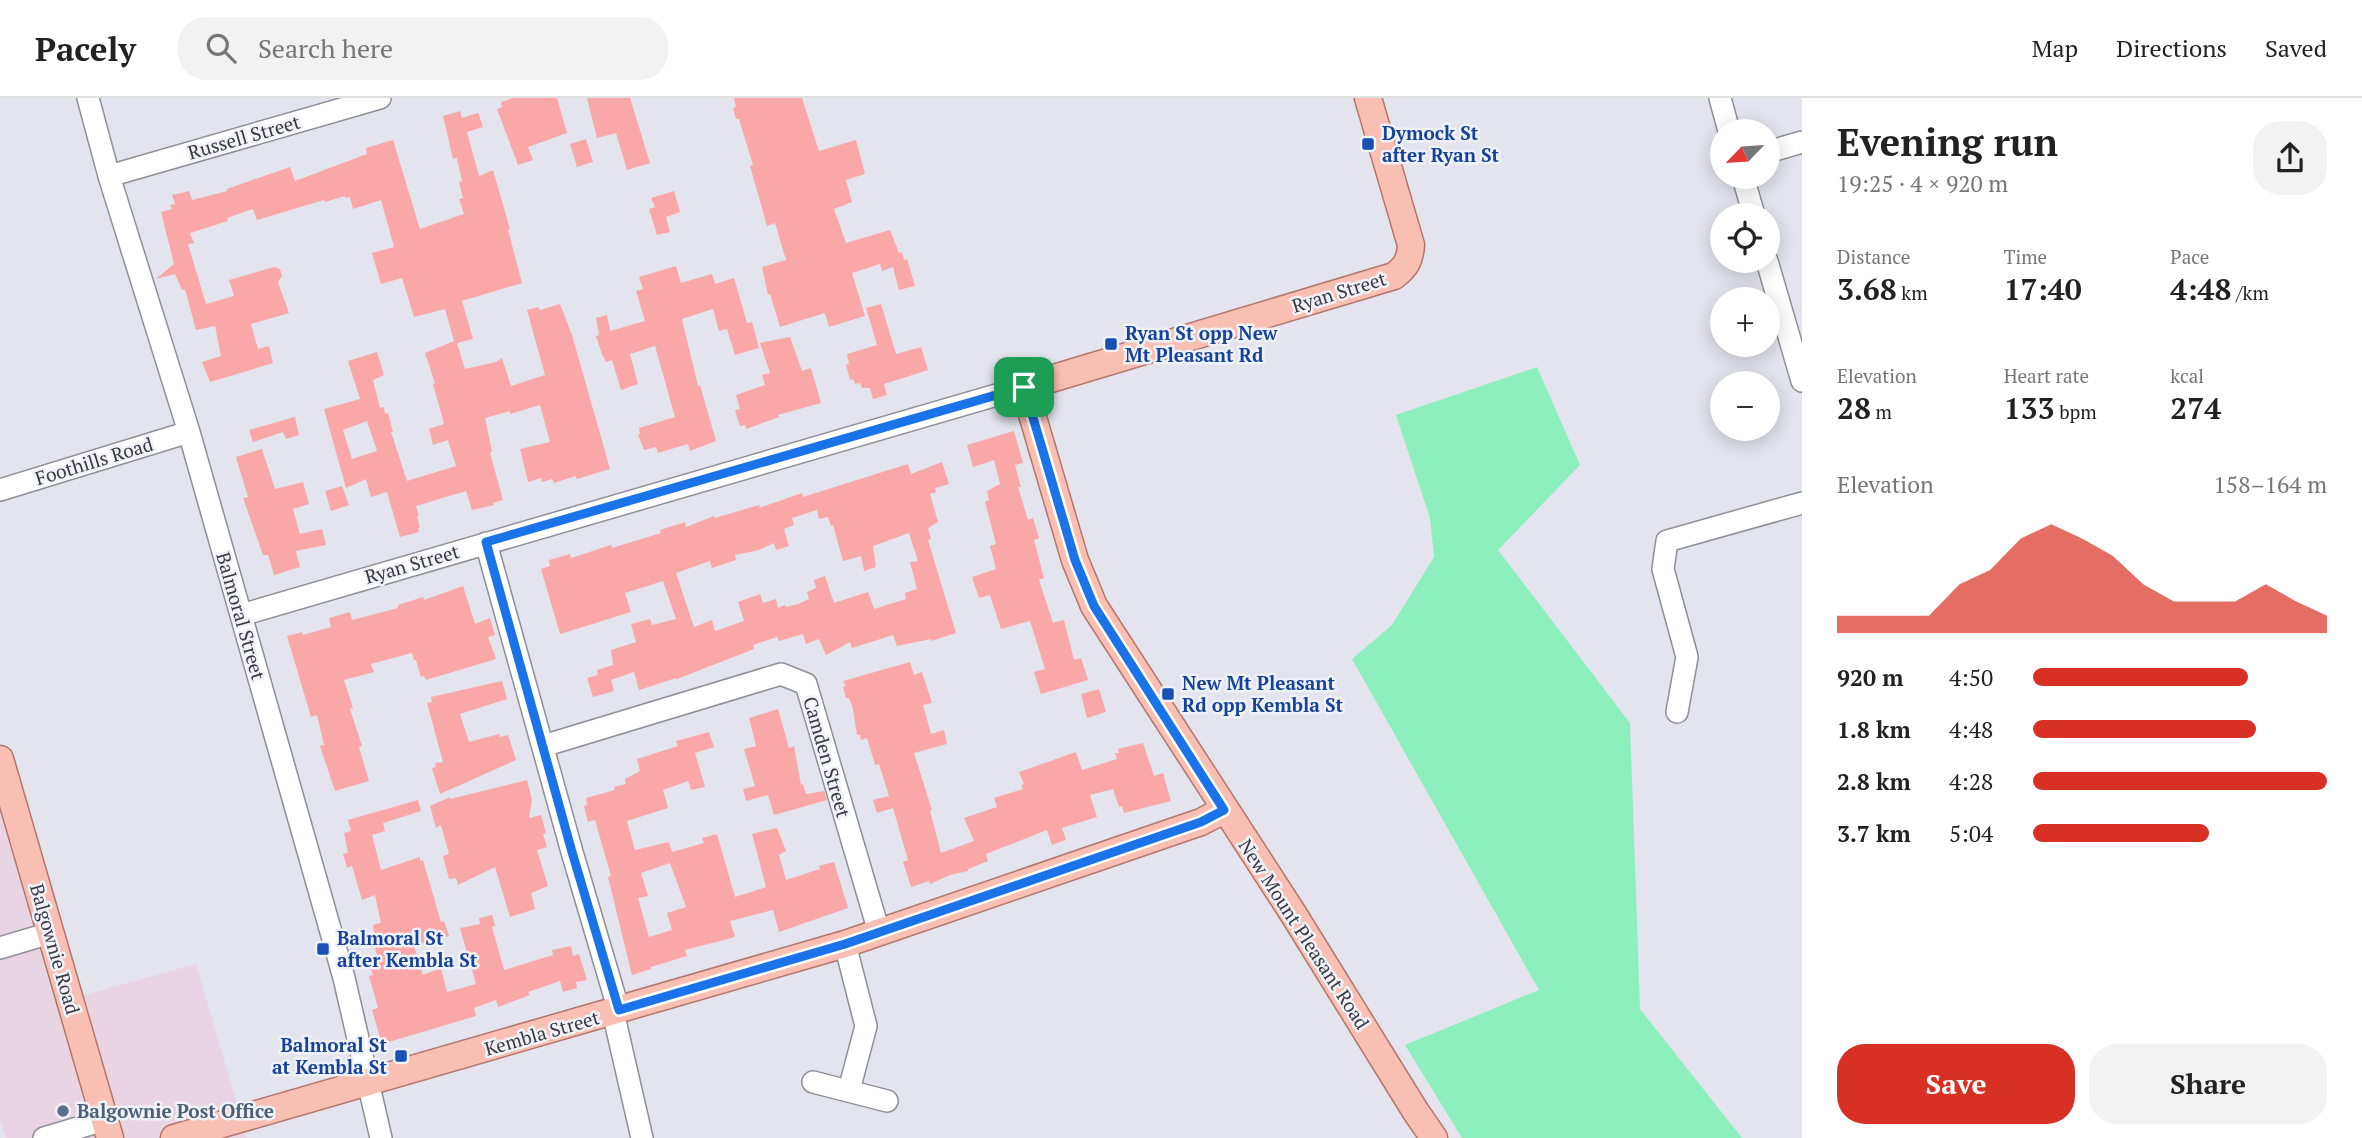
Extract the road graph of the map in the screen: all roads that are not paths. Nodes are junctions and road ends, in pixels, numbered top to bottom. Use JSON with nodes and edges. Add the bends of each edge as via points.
{"nodes":[{"id":1,"x":88,"y":98,"type":"edge"},
{"id":2,"x":380,"y":98,"type":"edge"},
{"id":3,"x":1368,"y":98,"type":"edge"},
{"id":4,"x":1720,"y":98,"type":"edge"},
{"id":5,"x":1726,"y":119,"type":"edge"},
{"id":6,"x":1802,"y":142,"type":"edge"},
{"id":7,"x":1780,"y":148,"type":"edge"},
{"id":8,"x":109,"y":176,"type":"junction"},
{"id":9,"x":1770,"y":273,"type":"edge"},
{"id":10,"x":1802,"y":381,"type":"edge"},
{"id":11,"x":1024,"y":387,"type":"junction"},
{"id":12,"x":189,"y":432,"type":"junction"},
{"id":13,"x":0,"y":490,"type":"edge"},
{"id":14,"x":1802,"y":503,"type":"edge"},
{"id":15,"x":486,"y":542,"type":"junction"},
{"id":16,"x":241,"y":615,"type":"junction"},
{"id":17,"x":1677,"y":712,"type":"dead end"},
{"id":18,"x":543,"y":746,"type":"junction"},
{"id":19,"x":0,"y":759,"type":"edge"},
{"id":20,"x":1224,"y":810,"type":"junction"},
{"id":21,"x":879,"y":932,"type":"junction"},
{"id":22,"x":50,"y":933,"type":"junction"},
{"id":23,"x":845,"y":944,"type":"junction"},
{"id":24,"x":0,"y":948,"type":"edge"},
{"id":25,"x":616,"y":1011,"type":"junction"},
{"id":26,"x":368,"y":1082,"type":"junction"},
{"id":27,"x":813,"y":1082,"type":"dead end"},
{"id":28,"x":849,"y":1090,"type":"junction"},
{"id":29,"x":887,"y":1101,"type":"dead end"},
{"id":30,"x":107,"y":1129,"type":"edge"},
{"id":31,"x":44,"y":1138,"type":"edge"},
{"id":32,"x":174,"y":1138,"type":"edge"},
{"id":33,"x":381,"y":1138,"type":"edge"},
{"id":34,"x":642,"y":1138,"type":"edge"},
{"id":35,"x":1434,"y":1138,"type":"edge"}],
"edges":[{"from":1,"to":8,"type":"street","name":"Balmoral Street"},
{"from":2,"to":8,"type":"street","name":"Russell Street"},
{"from":3,"to":11,"type":"main road","name":"Ryan Street","via":[[1411,245],[1404,268],[1394,276]]},
{"from":4,"to":5,"type":"street"},
{"from":6,"to":7,"type":"street"},
{"from":8,"to":12,"type":"street","name":"Balmoral Street"},
{"from":9,"to":10,"type":"street"},
{"from":11,"to":15,"type":"street","name":"Ryan Street"},
{"from":11,"to":20,"type":"main road","name":"New Mount Pleasant Road","via":[[1075,560],[1094,606]]},
{"from":12,"to":13,"type":"street","name":"Foothills Road"},
{"from":12,"to":16,"type":"street","name":"Balmoral Street"},
{"from":14,"to":17,"type":"street","via":[[1667,541],[1663,569],[1687,657]]},
{"from":15,"to":16,"type":"street","name":"Ryan Street"},
{"from":15,"to":18,"type":"street"},
{"from":16,"to":26,"type":"street","name":"Balmoral Street","via":[[344,978]]},
{"from":18,"to":21,"type":"street","name":"Camden Street","via":[[781,674],[806,684]]},
{"from":18,"to":25,"type":"street"},
{"from":19,"to":22,"type":"main road","name":"Balgownie Road"},
{"from":20,"to":21,"type":"main road","name":"Kembla Street","via":[[1201,822]]},
{"from":20,"to":35,"type":"main road","name":"New Mount Pleasant Road"},
{"from":21,"to":23,"type":"main road","name":"Kembla Street"},
{"from":22,"to":24,"type":"street"},
{"from":22,"to":30,"type":"main road","name":"Balgownie Road"},
{"from":23,"to":25,"type":"main road","name":"Kembla Street"},
{"from":23,"to":28,"type":"street","via":[[866,1026]]},
{"from":25,"to":26,"type":"main road","name":"Kembla Street"},
{"from":25,"to":34,"type":"street"},
{"from":26,"to":32,"type":"main road","name":"Kembla Street"},
{"from":26,"to":33,"type":"street","name":"Balmoral Street"},
{"from":27,"to":28,"type":"street"},
{"from":28,"to":29,"type":"street"},
{"from":30,"to":31,"type":"street"}]}
